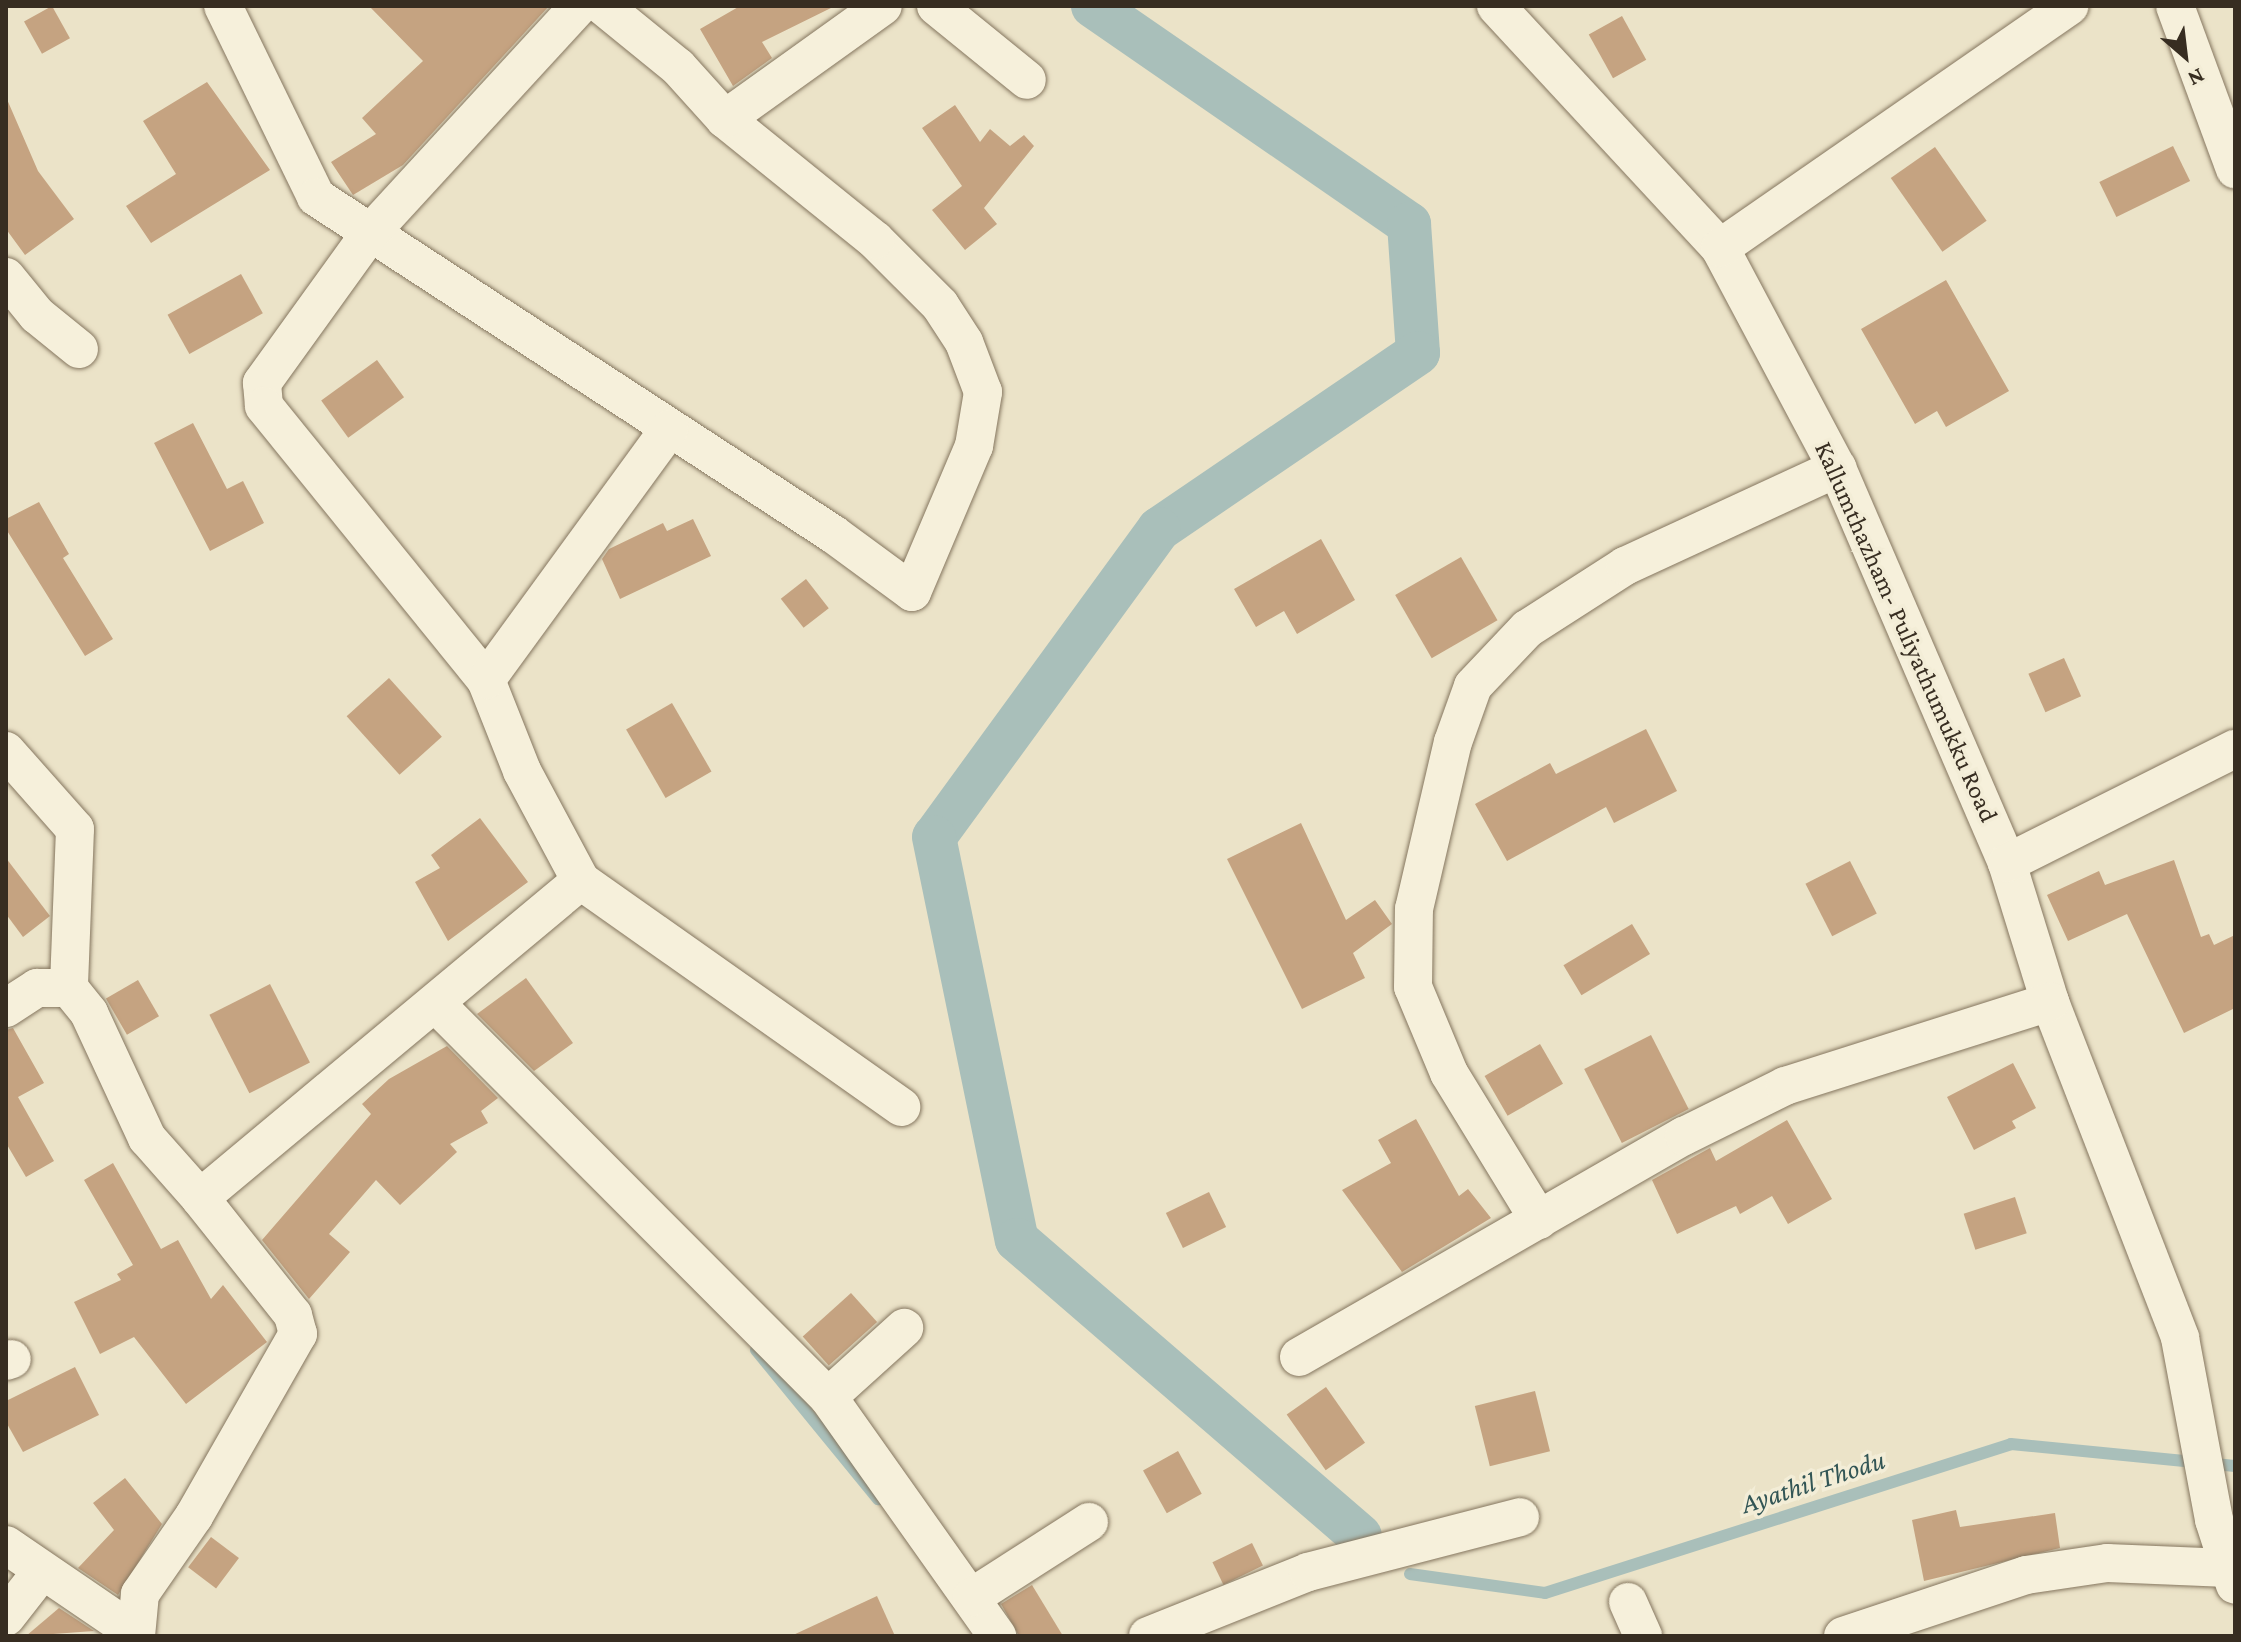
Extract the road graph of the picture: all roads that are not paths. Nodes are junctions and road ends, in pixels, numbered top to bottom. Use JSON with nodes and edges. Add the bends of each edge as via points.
{"nodes":[{"id":1,"x":223,"y":6,"type":"edge"},
{"id":2,"x":579,"y":6,"type":"edge"},
{"id":3,"x":603,"y":6,"type":"edge"},
{"id":4,"x":883,"y":6,"type":"edge"},
{"id":5,"x":936,"y":6,"type":"edge"},
{"id":6,"x":1496,"y":6,"type":"edge"},
{"id":7,"x":2069,"y":6,"type":"edge"},
{"id":8,"x":2175,"y":6,"type":"edge"},
{"id":9,"x":1027,"y":80,"type":"dead end"},
{"id":10,"x":725,"y":119,"type":"junction"},
{"id":11,"x":2226,"y":119,"type":"edge"},
{"id":12,"x":2235,"y":169,"type":"edge"},
{"id":13,"x":370,"y":233,"type":"junction"},
{"id":14,"x":1720,"y":248,"type":"junction"},
{"id":15,"x":6,"y":277,"type":"edge"},
{"id":16,"x":79,"y":349,"type":"dead end"},
{"id":17,"x":669,"y":429,"type":"junction"},
{"id":18,"x":1837,"y":468,"type":"junction"},
{"id":19,"x":486,"y":680,"type":"junction"},
{"id":20,"x":2235,"y":749,"type":"edge"},
{"id":21,"x":6,"y":751,"type":"edge"},
{"id":22,"x":2007,"y":863,"type":"junction"},
{"id":23,"x":581,"y":881,"type":"junction"},
{"id":24,"x":69,"y":988,"type":"junction"},
{"id":25,"x":2050,"y":1002,"type":"junction"},
{"id":26,"x":437,"y":1005,"type":"junction"},
{"id":27,"x":6,"y":1008,"type":"edge"},
{"id":28,"x":901,"y":1107,"type":"dead end"},
{"id":29,"x":200,"y":1198,"type":"junction"},
{"id":30,"x":1539,"y":1220,"type":"junction"},
{"id":31,"x":904,"y":1328,"type":"dead end"},
{"id":32,"x":1299,"y":1357,"type":"dead end"},
{"id":33,"x":828,"y":1397,"type":"junction"},
{"id":34,"x":1520,"y":1517,"type":"dead end"},
{"id":35,"x":1089,"y":1522,"type":"dead end"},
{"id":36,"x":6,"y":1545,"type":"edge"},
{"id":37,"x":42,"y":1571,"type":"junction"},
{"id":38,"x":2232,"y":1576,"type":"edge"},
{"id":39,"x":972,"y":1597,"type":"junction"},
{"id":40,"x":6,"y":1617,"type":"edge"},
{"id":41,"x":135,"y":1634,"type":"edge"},
{"id":42,"x":997,"y":1636,"type":"edge"},
{"id":43,"x":1148,"y":1636,"type":"edge"},
{"id":44,"x":1843,"y":1636,"type":"edge"}],
"edges":[{"from":1,"to":13,"type":"street","via":[[316,197]]},
{"from":2,"to":13,"type":"street"},
{"from":3,"to":10,"type":"street","via":[[678,67]]},
{"from":4,"to":10,"type":"street"},
{"from":5,"to":9,"type":"street"},
{"from":6,"to":14,"type":"street","name":"Kallumthazham- Puliyathumukku Road"},
{"from":7,"to":14,"type":"street"},
{"from":8,"to":11,"type":"street"},
{"from":10,"to":17,"type":"street","via":[[875,240],[940,305],[964,342],[983,392],[974,446],[912,592]]},
{"from":11,"to":12,"type":"street"},
{"from":13,"to":17,"type":"street"},
{"from":13,"to":19,"type":"street","via":[[262,383],[264,406]]},
{"from":14,"to":18,"type":"street","name":"Kallumthazham- Puliyathumukku Road"},
{"from":15,"to":16,"type":"street","via":[[37,315]]},
{"from":17,"to":19,"type":"street"},
{"from":18,"to":22,"type":"street","name":"Kallumthazham- Puliyathumukku Road"},
{"from":18,"to":30,"type":"street","via":[[1625,566],[1527,629],[1473,686],[1453,742],[1414,909],[1413,987],[1449,1073]]},
{"from":19,"to":23,"type":"street","via":[[522,771]]},
{"from":20,"to":22,"type":"street"},
{"from":21,"to":24,"type":"street","via":[[75,829]]},
{"from":22,"to":25,"type":"street","name":"Kallumthazham- Puliyathumukku Road"},
{"from":23,"to":26,"type":"street"},
{"from":23,"to":28,"type":"street"},
{"from":24,"to":27,"type":"street","via":[[37,988]]},
{"from":24,"to":29,"type":"street","via":[[89,1013],[147,1138]]},
{"from":25,"to":30,"type":"street","via":[[1785,1086]]},
{"from":25,"to":38,"type":"street","name":"Kallumthazham- Puliyathumukku Road","via":[[2180,1338],[2214,1520]]},
{"from":26,"to":29,"type":"street"},
{"from":26,"to":33,"type":"street"},
{"from":29,"to":41,"type":"street","via":[[293,1315],[298,1334],[194,1516],[140,1594]]},
{"from":30,"to":32,"type":"street"},
{"from":31,"to":33,"type":"street"},
{"from":33,"to":39,"type":"street"},
{"from":34,"to":43,"type":"street","via":[[1308,1572]]},
{"from":35,"to":39,"type":"street"},
{"from":36,"to":37,"type":"street"},
{"from":37,"to":40,"type":"street"},
{"from":37,"to":41,"type":"street"},
{"from":38,"to":44,"type":"street","via":[[2107,1563],[2026,1575]]},
{"from":39,"to":42,"type":"street"}]}
